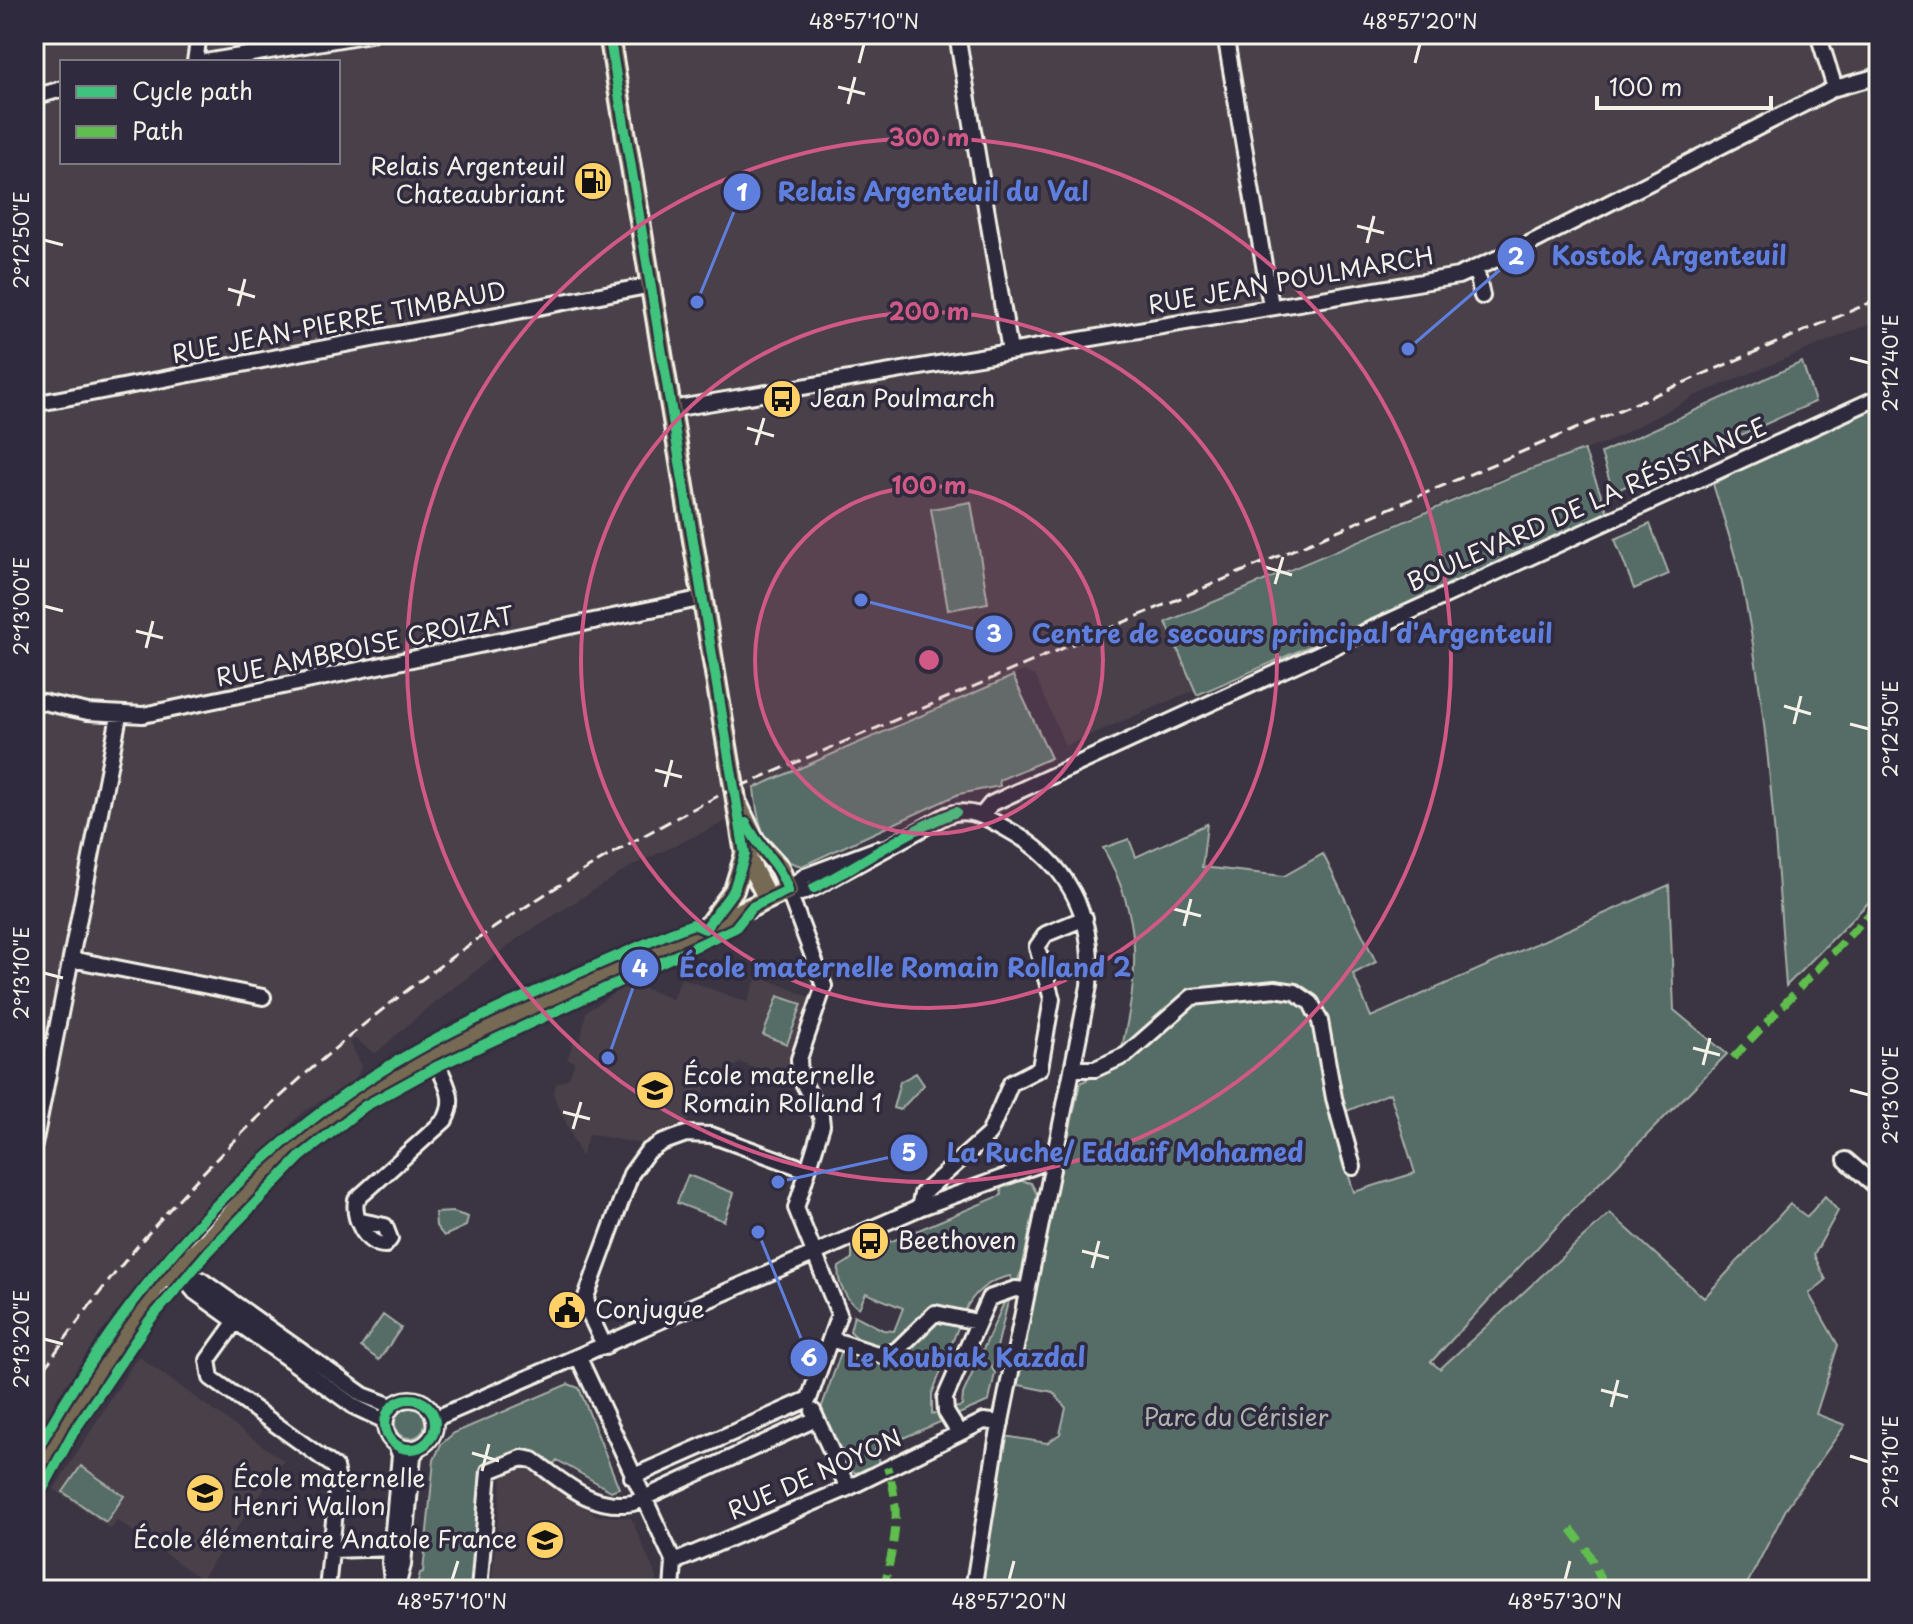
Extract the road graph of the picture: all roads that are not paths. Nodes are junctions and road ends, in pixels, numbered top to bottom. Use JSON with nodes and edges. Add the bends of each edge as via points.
{"nodes":[{"id":1,"x":199,"y":34,"type":"edge"},
{"id":2,"x":370,"y":34,"type":"edge"},
{"id":3,"x":609,"y":34,"type":"edge"},
{"id":4,"x":957,"y":34,"type":"edge"},
{"id":5,"x":1225,"y":34,"type":"edge"},
{"id":6,"x":1818,"y":34,"type":"edge"},
{"id":7,"x":195,"y":60,"type":"edge"},
{"id":8,"x":217,"y":60,"type":"edge"},
{"id":9,"x":1879,"y":76,"type":"edge"},
{"id":10,"x":1835,"y":88,"type":"junction"},
{"id":11,"x":60,"y":90,"type":"edge"},
{"id":12,"x":34,"y":97,"type":"edge"},
{"id":13,"x":1476,"y":269,"type":"junction"},
{"id":14,"x":652,"y":285,"type":"junction"},
{"id":15,"x":1482,"y":296,"type":"dead end"},
{"id":16,"x":1271,"y":306,"type":"junction"},
{"id":17,"x":1010,"y":351,"type":"junction"},
{"id":18,"x":1879,"y":397,"type":"edge"},
{"id":19,"x":34,"y":404,"type":"edge"},
{"id":20,"x":672,"y":409,"type":"junction"},
{"id":21,"x":704,"y":598,"type":"junction"},
{"id":22,"x":34,"y":700,"type":"edge"},
{"id":23,"x":119,"y":716,"type":"junction"},
{"id":24,"x":738,"y":805,"type":"junction"},
{"id":25,"x":982,"y":815,"type":"junction"},
{"id":26,"x":745,"y":854,"type":"junction"},
{"id":27,"x":788,"y":890,"type":"junction"},
{"id":28,"x":768,"y":899,"type":"junction"},
{"id":29,"x":1085,"y":918,"type":"junction"},
{"id":30,"x":705,"y":929,"type":"junction"},
{"id":31,"x":71,"y":959,"type":"junction"},
{"id":32,"x":263,"y":997,"type":"dead end"},
{"id":33,"x":435,"y":1055,"type":"junction"},
{"id":34,"x":1072,"y":1069,"type":"junction"},
{"id":35,"x":34,"y":1142,"type":"edge"},
{"id":36,"x":1054,"y":1159,"type":"junction"},
{"id":37,"x":1846,"y":1160,"type":"dead end"},
{"id":38,"x":1353,"y":1167,"type":"dead end"},
{"id":39,"x":807,"y":1170,"type":"junction"},
{"id":40,"x":1879,"y":1189,"type":"edge"},
{"id":41,"x":919,"y":1208,"type":"junction"},
{"id":42,"x":361,"y":1221,"type":"dead end"},
{"id":43,"x":814,"y":1256,"type":"junction"},
{"id":44,"x":178,"y":1271,"type":"junction"},
{"id":45,"x":1027,"y":1290,"type":"junction"},
{"id":46,"x":236,"y":1321,"type":"junction"},
{"id":47,"x":977,"y":1322,"type":"junction"},
{"id":48,"x":831,"y":1339,"type":"junction"},
{"id":49,"x":605,"y":1347,"type":"junction"},
{"id":50,"x":579,"y":1358,"type":"junction"},
{"id":51,"x":809,"y":1399,"type":"junction"},
{"id":52,"x":392,"y":1406,"type":"junction"},
{"id":53,"x":434,"y":1419,"type":"junction"},
{"id":54,"x":816,"y":1419,"type":"junction"},
{"id":55,"x":385,"y":1421,"type":"junction"},
{"id":56,"x":1001,"y":1423,"type":"junction"},
{"id":57,"x":959,"y":1433,"type":"junction"},
{"id":58,"x":728,"y":1435,"type":"junction"},
{"id":59,"x":396,"y":1445,"type":"junction"},
{"id":60,"x":419,"y":1447,"type":"junction"},
{"id":61,"x":737,"y":1456,"type":"junction"},
{"id":62,"x":632,"y":1477,"type":"junction"},
{"id":63,"x":34,"y":1480,"type":"edge"},
{"id":64,"x":848,"y":1488,"type":"junction"},
{"id":65,"x":643,"y":1499,"type":"junction"},
{"id":66,"x":398,"y":1548,"type":"junction"},
{"id":67,"x":331,"y":1550,"type":"junction"},
{"id":68,"x":674,"y":1562,"type":"junction"},
{"id":69,"x":327,"y":1590,"type":"edge"},
{"id":70,"x":395,"y":1590,"type":"edge"},
{"id":71,"x":479,"y":1590,"type":"edge"},
{"id":72,"x":672,"y":1590,"type":"edge"},
{"id":73,"x":973,"y":1590,"type":"edge"}],
"edges":[{"from":1,"to":7,"type":"street"},
{"from":2,"to":8,"type":"street"},
{"from":3,"to":14,"type":"main road"},
{"from":4,"to":17,"type":"street"},
{"from":5,"to":16,"type":"street"},
{"from":6,"to":10,"type":"street"},
{"from":9,"to":10,"type":"street","name":"RUE JEAN POULMARCH"},
{"from":10,"to":13,"type":"street","name":"RUE JEAN POULMARCH"},
{"from":11,"to":12,"type":"street"},
{"from":13,"to":15,"type":"street"},
{"from":13,"to":16,"type":"street","name":"RUE JEAN POULMARCH"},
{"from":14,"to":19,"type":"street","name":"RUE JEAN-PIERRE TIMBAUD"},
{"from":14,"to":20,"type":"main road"},
{"from":16,"to":17,"type":"street","name":"RUE JEAN POULMARCH"},
{"from":17,"to":20,"type":"street","name":"RUE JEAN POULMARCH"},
{"from":18,"to":25,"type":"street","name":"BOULEVARD DE LA RÉSISTANCE","via":[[1010,795]]},
{"from":20,"to":21,"type":"main road"},
{"from":21,"to":23,"type":"street","name":"RUE AMBROISE CROIZAT"},
{"from":21,"to":24,"type":"main road"},
{"from":22,"to":23,"type":"street","name":"RUE AMBROISE CROIZAT"},
{"from":23,"to":31,"type":"street"},
{"from":24,"to":26,"type":"main road"},
{"from":24,"to":27,"type":"main road"},
{"from":25,"to":27,"type":"street","name":"BOULEVARD DE LA RÉSISTANCE","via":[[956,812],[880,849],[805,876]]},
{"from":25,"to":29,"type":"street","via":[[1058,867]]},
{"from":26,"to":28,"type":"main road"},
{"from":26,"to":30,"type":"main road","via":[[734,890]]},
{"from":27,"to":28,"type":"main road","name":"BOULEVARD DE LA RÉSISTANCE"},
{"from":27,"to":39,"type":"street","via":[[824,986],[799,1059],[800,1077],[822,1125]]},
{"from":28,"to":30,"type":"main road","name":"BOULEVARD DE LA RÉSISTANCE"},
{"from":29,"to":34,"type":"street","via":[[1090,974]]},
{"from":29,"to":41,"type":"street","via":[[1046,934],[1037,947],[1052,1009],[1040,1068],[1006,1089],[989,1134],[922,1194]]},
{"from":30,"to":33,"type":"main road","name":"BOULEVARD DE LA RÉSISTANCE"},
{"from":31,"to":32,"type":"street"},
{"from":31,"to":35,"type":"street"},
{"from":33,"to":42,"type":"street","via":[[451,1092],[449,1112],[360,1195],[355,1206]]},
{"from":33,"to":44,"type":"main road","name":"BOULEVARD DE LA RÉSISTANCE","via":[[318,1130],[264,1178]]},
{"from":34,"to":36,"type":"street"},
{"from":34,"to":38,"type":"street","via":[[1095,1069],[1126,1055],[1192,997],[1295,992],[1311,1003],[1320,1021]]},
{"from":36,"to":41,"type":"street"},
{"from":36,"to":45,"type":"street"},
{"from":37,"to":40,"type":"street"},
{"from":39,"to":43,"type":"street","via":[[796,1208]]},
{"from":39,"to":49,"type":"street","via":[[711,1135],[686,1134],[647,1152],[631,1174],[586,1297]]},
{"from":41,"to":43,"type":"street"},
{"from":43,"to":48,"type":"street","via":[[839,1314]]},
{"from":43,"to":49,"type":"street"},
{"from":44,"to":46,"type":"street","via":[[195,1292]]},
{"from":44,"to":52,"type":"street","via":[[201,1280],[363,1395]]},
{"from":44,"to":63,"type":"main road","name":"BOULEVARD DE LA RÉSISTANCE","via":[[159,1281],[144,1301]]},
{"from":45,"to":47,"type":"street","via":[[989,1298]]},
{"from":45,"to":56,"type":"street"},
{"from":46,"to":55,"type":"street","via":[[355,1407]]},
{"from":46,"to":67,"type":"street","via":[[211,1355],[209,1375],[335,1467]]},
{"from":47,"to":48,"type":"street","via":[[935,1313],[897,1350],[883,1356]]},
{"from":47,"to":57,"type":"street","via":[[945,1398],[946,1412]]},
{"from":48,"to":51,"type":"street"},
{"from":49,"to":50,"type":"street"},
{"from":50,"to":53,"type":"street"},
{"from":50,"to":62,"type":"street"},
{"from":51,"to":54,"type":"street"},
{"from":51,"to":58,"type":"street"},
{"from":52,"to":53,"type":"street","via":[[403,1399],[417,1400]]},
{"from":52,"to":55,"type":"street"},
{"from":53,"to":60,"type":"street","via":[[429,1439]]},
{"from":54,"to":61,"type":"street"},
{"from":54,"to":64,"type":"street"},
{"from":55,"to":59,"type":"street"},
{"from":56,"to":57,"type":"street","name":"RUE DE NOYON","via":[[984,1421]]},
{"from":56,"to":73,"type":"street"},
{"from":57,"to":64,"type":"street","name":"RUE DE NOYON"},
{"from":58,"to":61,"type":"street"},
{"from":58,"to":62,"type":"street"},
{"from":59,"to":60,"type":"street"},
{"from":59,"to":66,"type":"street"},
{"from":60,"to":66,"type":"street","via":[[413,1456]]},
{"from":61,"to":65,"type":"street"},
{"from":62,"to":65,"type":"street"},
{"from":64,"to":68,"type":"street","name":"RUE DE NOYON"},
{"from":65,"to":68,"type":"street"},
{"from":65,"to":71,"type":"street","via":[[618,1506],[592,1501],[533,1460],[522,1458],[489,1471]]},
{"from":66,"to":67,"type":"street"},
{"from":66,"to":70,"type":"street"},
{"from":67,"to":69,"type":"street"},
{"from":68,"to":72,"type":"street"}]}
